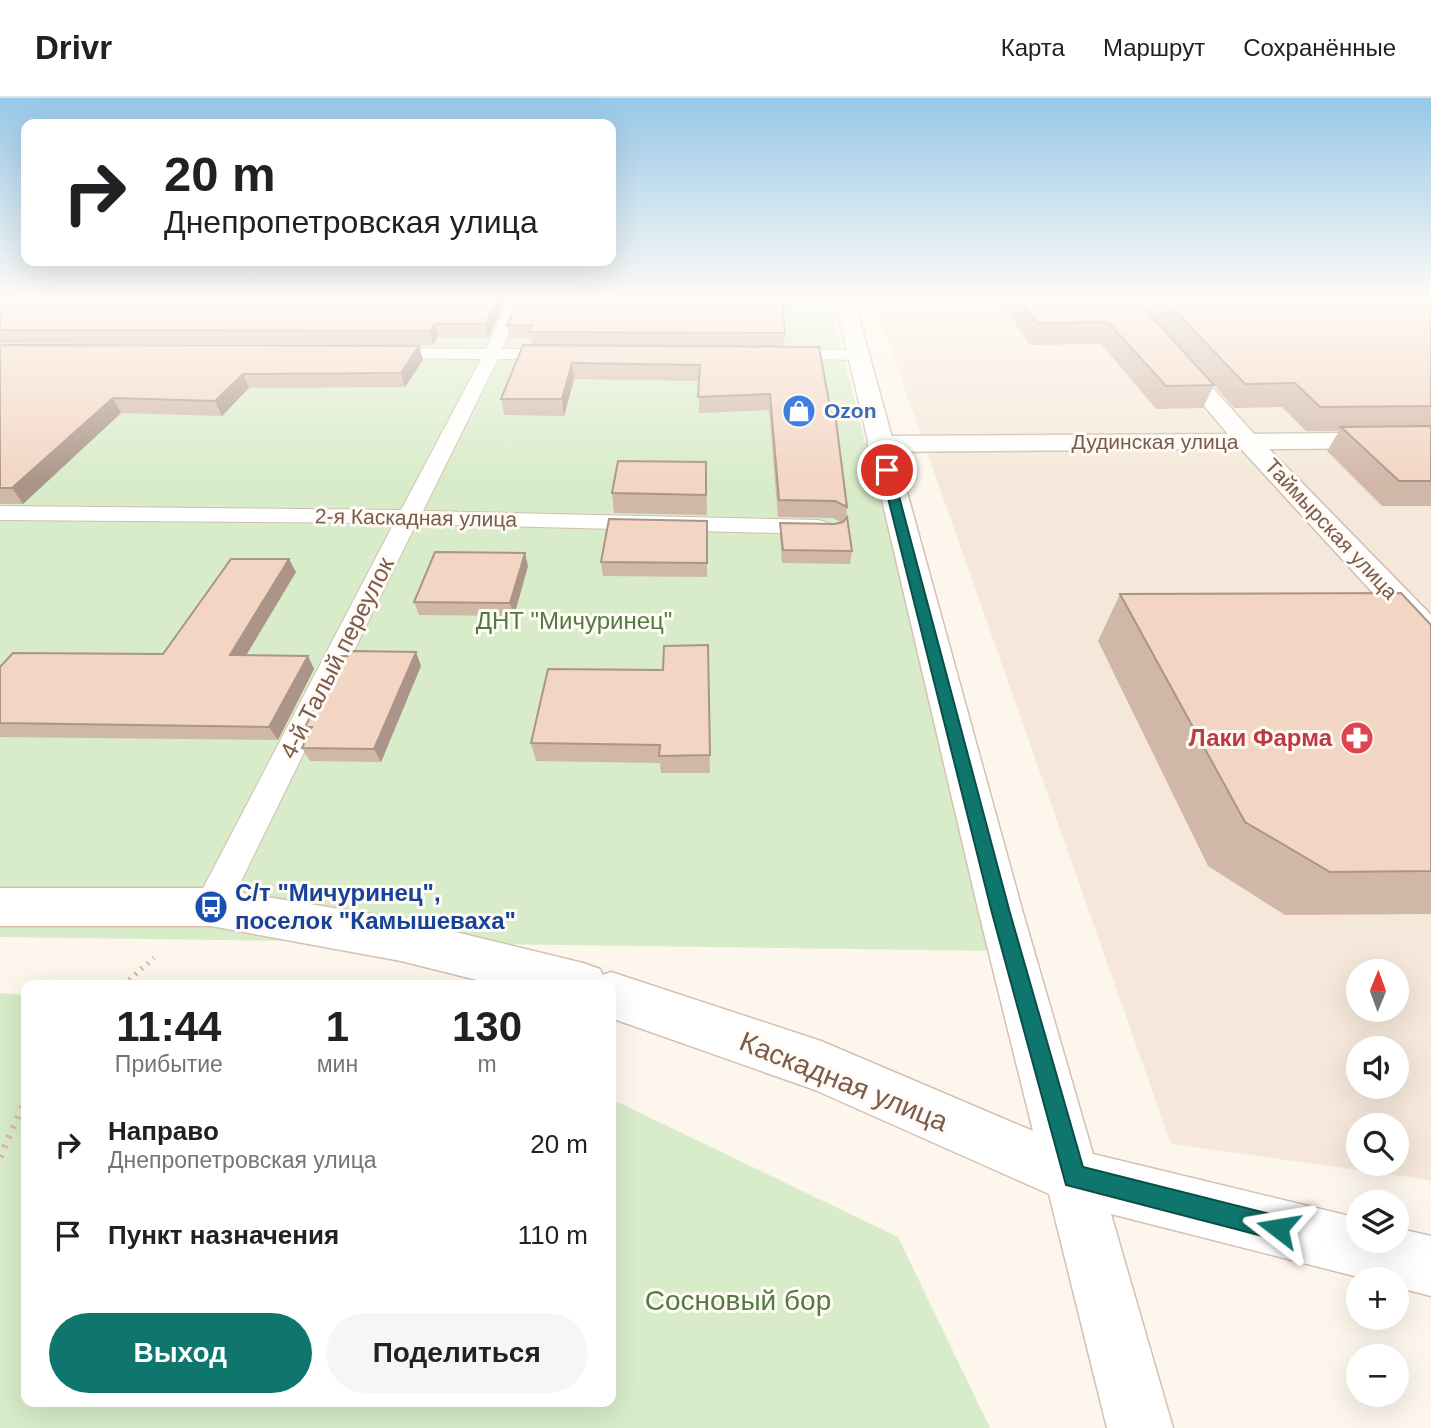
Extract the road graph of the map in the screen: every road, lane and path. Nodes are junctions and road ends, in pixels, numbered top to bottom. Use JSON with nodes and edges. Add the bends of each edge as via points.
{"nodes":[{"id":1,"x":489,"y":358,"type":"edge"},
{"id":2,"x":859,"y":358,"type":"edge"},
{"id":3,"x":1174,"y":358,"type":"edge"},
{"id":4,"x":1431,"y":440,"type":"edge"},
{"id":5,"x":1248,"y":442,"type":"junction"},
{"id":6,"x":880,"y":444,"type":"junction"},
{"id":7,"x":0,"y":513,"type":"edge"},
{"id":8,"x":409,"y":517,"type":"junction"},
{"id":9,"x":832,"y":528,"type":"edge"},
{"id":10,"x":1431,"y":635,"type":"edge"},
{"id":11,"x":0,"y":907,"type":"edge"},
{"id":12,"x":211,"y":907,"type":"junction"},
{"id":13,"x":563,"y":980,"type":"edge"},
{"id":14,"x":616,"y":997,"type":"edge"},
{"id":15,"x":21,"y":1110,"type":"edge"},
{"id":16,"x":0,"y":1157,"type":"edge"},
{"id":17,"x":1074,"y":1177,"type":"junction"},
{"id":18,"x":1431,"y":1266,"type":"edge"},
{"id":19,"x":1140,"y":1428,"type":"edge"}],
"edges":[{"from":1,"to":8,"type":"lane","name":"4-й Талый переулок"},
{"from":2,"to":6,"type":"street"},
{"from":3,"to":5,"type":"street","name":"Таймырская улица"},
{"from":4,"to":5,"type":"street","name":"Дудинская улица"},
{"from":5,"to":6,"type":"street","name":"Дудинская улица"},
{"from":5,"to":10,"type":"street","name":"Таймырская улица"},
{"from":6,"to":17,"type":"street"},
{"from":7,"to":8,"type":"lane","name":"2-я Каскадная улица"},
{"from":8,"to":9,"type":"lane","name":"2-я Каскадная улица"},
{"from":8,"to":12,"type":"lane","name":"4-й Талый переулок"},
{"from":11,"to":12,"type":"street"},
{"from":12,"to":13,"type":"street","via":[[401,940]]},
{"from":14,"to":17,"type":"street","name":"Каскадная улица","via":[[821,1067]]},
{"from":15,"to":16,"type":"path"},
{"from":17,"to":18,"type":"street","name":"Каскадная улица"},
{"from":17,"to":19,"type":"street"}]}
